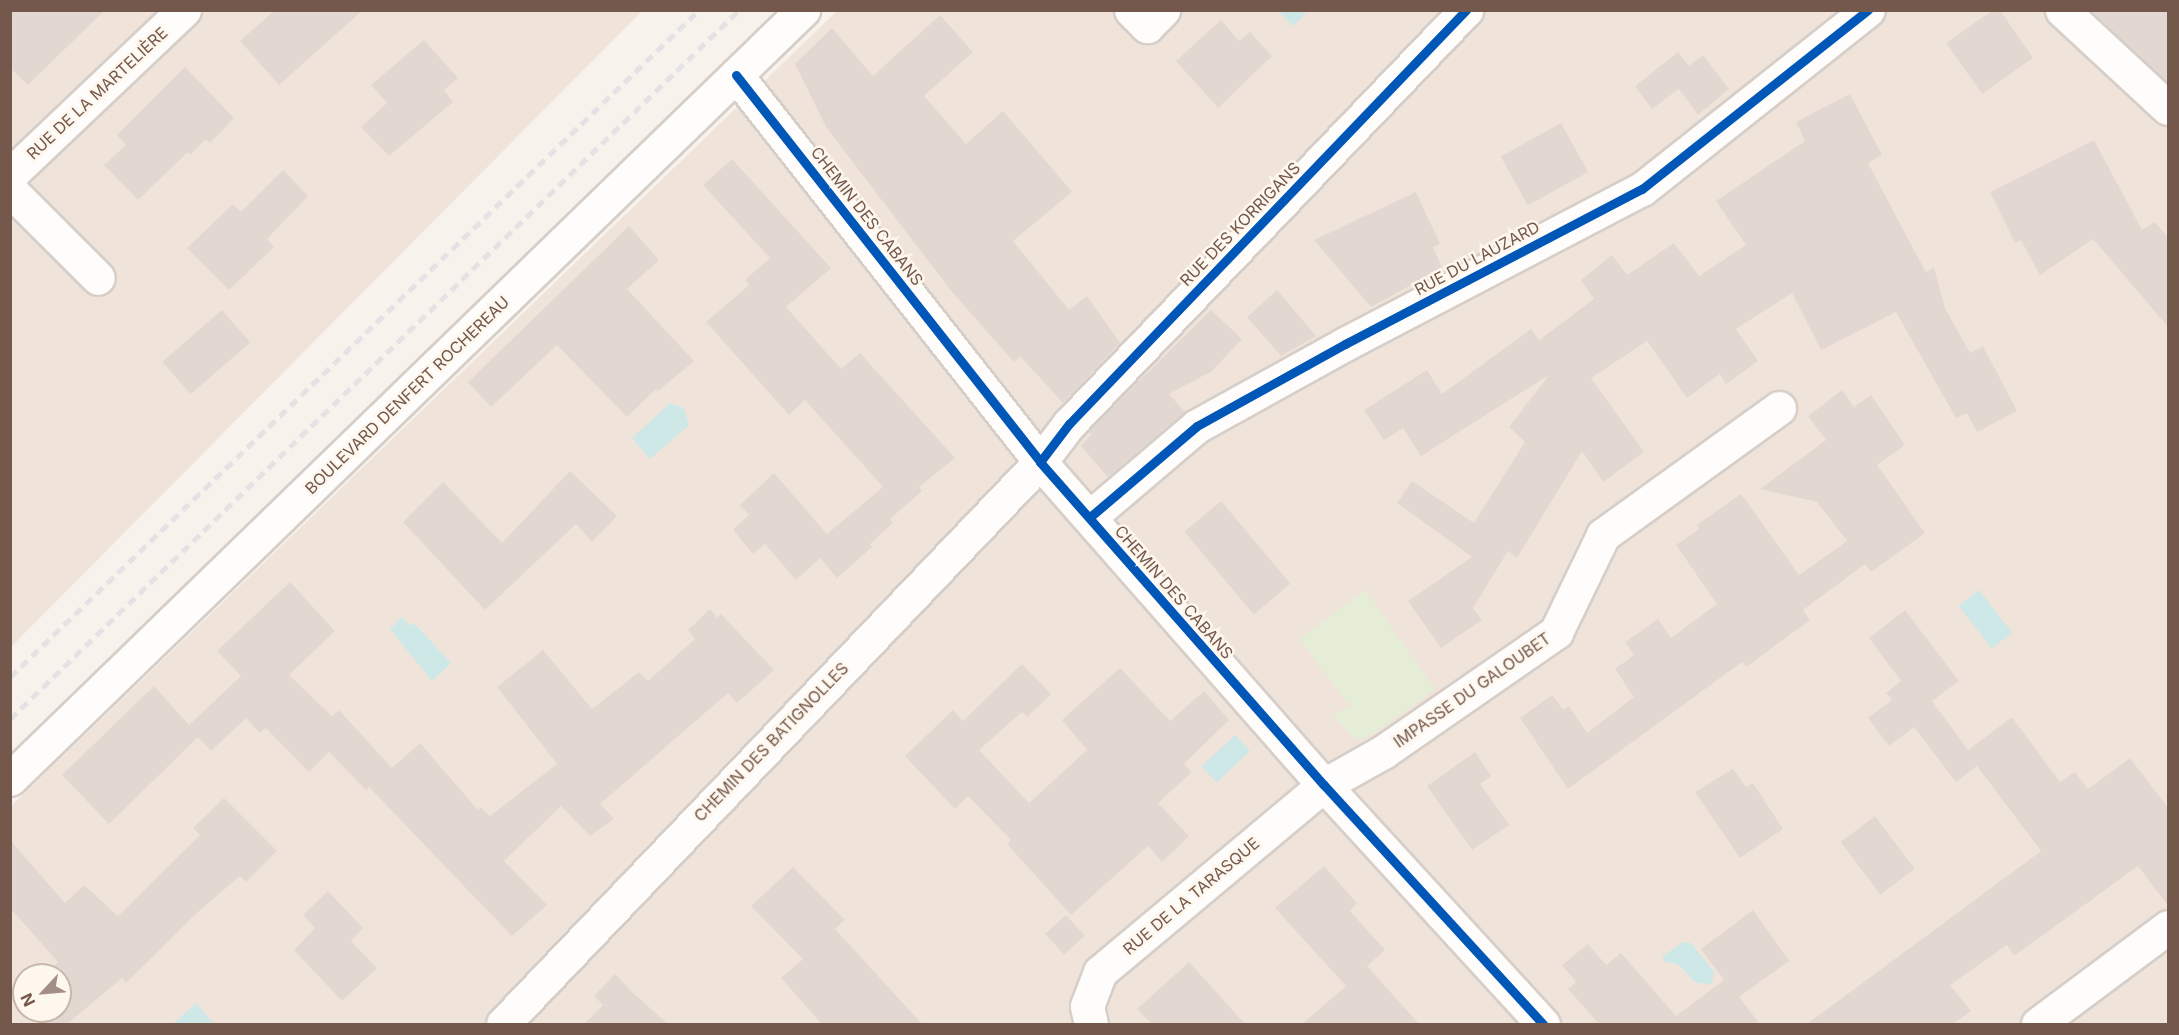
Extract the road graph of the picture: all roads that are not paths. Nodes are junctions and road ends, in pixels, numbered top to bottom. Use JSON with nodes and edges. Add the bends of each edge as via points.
{"nodes":[{"id":1,"x":184,"y":10,"type":"edge"},
{"id":2,"x":803,"y":10,"type":"edge"},
{"id":3,"x":1131,"y":10,"type":"edge"},
{"id":4,"x":1163,"y":10,"type":"edge"},
{"id":5,"x":1466,"y":10,"type":"edge"},
{"id":6,"x":1869,"y":10,"type":"edge"},
{"id":7,"x":2062,"y":10,"type":"edge"},
{"id":8,"x":736,"y":75,"type":"junction"},
{"id":9,"x":2169,"y":108,"type":"edge"},
{"id":10,"x":10,"y":175,"type":"edge"},
{"id":11,"x":10,"y":190,"type":"edge"},
{"id":12,"x":98,"y":278,"type":"dead end"},
{"id":13,"x":1779,"y":408,"type":"dead end"},
{"id":14,"x":1040,"y":462,"type":"junction"},
{"id":15,"x":1090,"y":518,"type":"junction"},
{"id":16,"x":10,"y":779,"type":"edge"},
{"id":17,"x":1324,"y":785,"type":"junction"},
{"id":18,"x":2169,"y":927,"type":"edge"},
{"id":19,"x":503,"y":1024,"type":"edge"},
{"id":20,"x":1091,"y":1024,"type":"edge"},
{"id":21,"x":1544,"y":1024,"type":"edge"},
{"id":22,"x":2038,"y":1024,"type":"edge"}],
"edges":[{"from":1,"to":10,"type":"street","name":"RUE DE LA MARTELIÈRE"},
{"from":2,"to":8,"type":"street","name":"BOULEVARD DENFERT ROCHEREAU"},
{"from":3,"to":4,"type":"street","via":[[1147,26]]},
{"from":5,"to":14,"type":"street","name":"RUE DES KORRIGANS","via":[[1069,424]]},
{"from":6,"to":15,"type":"street","name":"RUE DU LAUZARD","via":[[1641,189],[1197,426]]},
{"from":7,"to":9,"type":"street"},
{"from":8,"to":14,"type":"street","name":"CHEMIN DES CABANS"},
{"from":8,"to":16,"type":"street","name":"BOULEVARD DENFERT ROCHEREAU"},
{"from":11,"to":12,"type":"street"},
{"from":13,"to":17,"type":"street","name":"IMPASSE DU GALOUBET","via":[[1603,535],[1556,632],[1383,752]]},
{"from":14,"to":15,"type":"street","name":"CHEMIN DES CABANS"},
{"from":14,"to":19,"type":"street","name":"CHEMIN DES BATIGNOLLES"},
{"from":15,"to":17,"type":"street","name":"CHEMIN DES CABANS"},
{"from":17,"to":20,"type":"street","name":"RUE DE LA TARASQUE","via":[[1100,972],[1087,1006]]},
{"from":17,"to":21,"type":"street","name":"CHEMIN DES CABANS"},
{"from":18,"to":22,"type":"street"}]}
